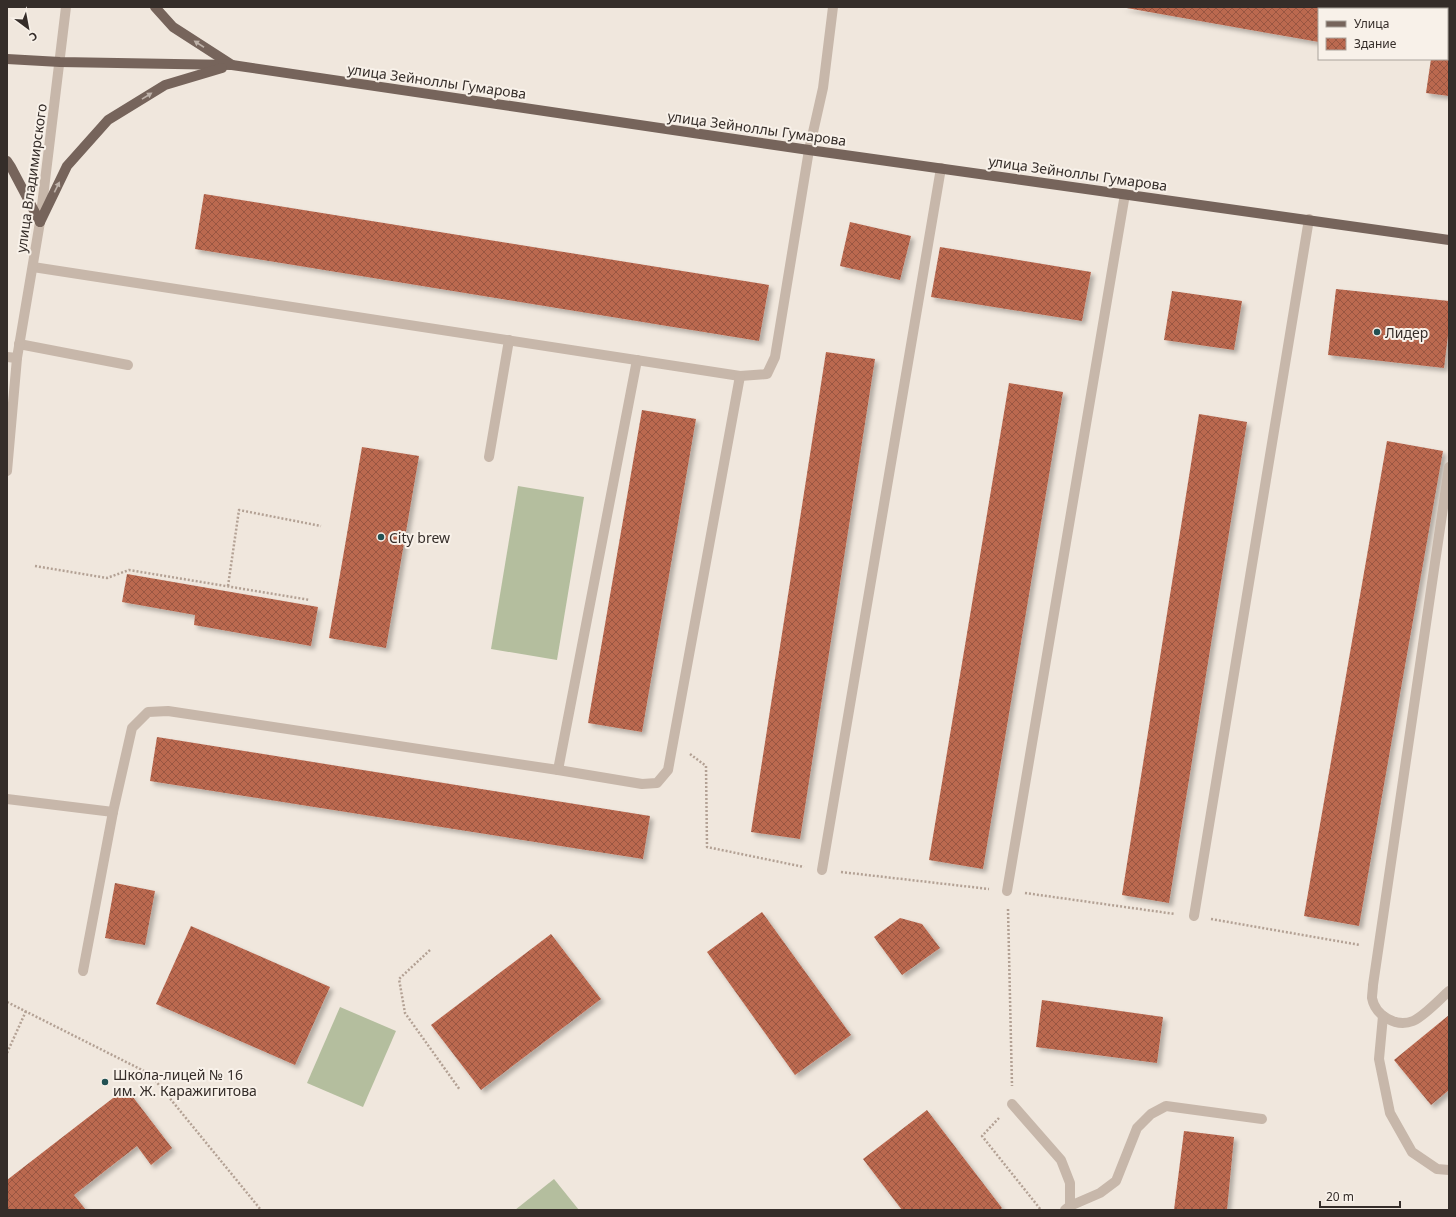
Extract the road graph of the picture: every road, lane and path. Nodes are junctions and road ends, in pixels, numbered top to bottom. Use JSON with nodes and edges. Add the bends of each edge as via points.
{"nodes":[{"id":1,"x":66,"y":7,"type":"edge"},
{"id":2,"x":155,"y":7,"type":"edge"},
{"id":3,"x":833,"y":7,"type":"edge"},
{"id":4,"x":7,"y":59,"type":"edge"},
{"id":5,"x":60,"y":62,"type":"junction"},
{"id":6,"x":232,"y":65,"type":"junction"},
{"id":7,"x":809,"y":150,"type":"junction"},
{"id":8,"x":7,"y":161,"type":"edge"},
{"id":9,"x":941,"y":168,"type":"junction"},
{"id":10,"x":1125,"y":194,"type":"junction"},
{"id":11,"x":1309,"y":219,"type":"junction"},
{"id":12,"x":40,"y":222,"type":"junction"},
{"id":13,"x":1449,"y":240,"type":"edge"},
{"id":14,"x":33,"y":267,"type":"junction"},
{"id":15,"x":509,"y":340,"type":"junction"},
{"id":16,"x":19,"y":344,"type":"junction"},
{"id":17,"x":12,"y":357,"type":"edge"},
{"id":18,"x":637,"y":360,"type":"junction"},
{"id":19,"x":128,"y":366,"type":"dead end"},
{"id":20,"x":740,"y":376,"type":"junction"},
{"id":21,"x":489,"y":457,"type":"dead end"},
{"id":22,"x":1449,"y":467,"type":"edge"},
{"id":23,"x":7,"y":471,"type":"edge"},
{"id":24,"x":1447,"y":493,"type":"edge"},
{"id":25,"x":321,"y":526,"type":"dead end"},
{"id":26,"x":35,"y":566,"type":"dead end"},
{"id":27,"x":228,"y":586,"type":"junction"},
{"id":28,"x":310,"y":600,"type":"dead end"},
{"id":29,"x":558,"y":770,"type":"junction"},
{"id":30,"x":7,"y":799,"type":"edge"},
{"id":31,"x":113,"y":812,"type":"junction"},
{"id":32,"x":822,"y":870,"type":"dead end"},
{"id":33,"x":1007,"y":891,"type":"joint"},
{"id":34,"x":1194,"y":916,"type":"dead end"},
{"id":35,"x":430,"y":950,"type":"dead end"},
{"id":36,"x":83,"y":971,"type":"dead end"},
{"id":37,"x":1449,"y":991,"type":"edge"},
{"id":38,"x":7,"y":1002,"type":"edge"},
{"id":39,"x":26,"y":1011,"type":"junction"},
{"id":40,"x":1383,"y":1016,"type":"junction"},
{"id":41,"x":7,"y":1053,"type":"edge"},
{"id":42,"x":460,"y":1090,"type":"dead end"},
{"id":43,"x":1012,"y":1104,"type":"junction"},
{"id":44,"x":1262,"y":1119,"type":"dead end"},
{"id":45,"x":1449,"y":1170,"type":"edge"},
{"id":46,"x":1068,"y":1208,"type":"edge"},
{"id":47,"x":261,"y":1210,"type":"edge"},
{"id":48,"x":1041,"y":1210,"type":"edge"}],
"edges":[{"from":1,"to":5,"type":"street","name":"улица Владимирского"},
{"from":6,"to":2,"type":"main road","one_way":true,"via":[[173,27]]},
{"from":3,"to":7,"type":"street","via":[[823,88]]},
{"from":4,"to":5,"type":"main road","name":"улица Зейноллы Гумарова"},
{"from":5,"to":6,"type":"main road","name":"улица Зейноллы Гумарова"},
{"from":5,"to":12,"type":"street","name":"улица Владимирского"},
{"from":6,"to":7,"type":"main road","name":"улица Зейноллы Гумарова"},
{"from":12,"to":6,"type":"main road","one_way":true,"via":[[67,166],[108,120],[165,85]]},
{"from":7,"to":9,"type":"main road","name":"улица Зейноллы Гумарова"},
{"from":7,"to":20,"type":"street","via":[[775,357],[767,374]]},
{"from":8,"to":12,"type":"main road"},
{"from":9,"to":10,"type":"main road","name":"улица Зейноллы Гумарова"},
{"from":9,"to":32,"type":"street"},
{"from":10,"to":11,"type":"main road","name":"улица Зейноллы Гумарова"},
{"from":10,"to":33,"type":"street"},
{"from":11,"to":13,"type":"main road","name":"улица Зейноллы Гумарова"},
{"from":11,"to":34,"type":"street"},
{"from":12,"to":14,"type":"street","name":"улица Владимирского"},
{"from":14,"to":15,"type":"street"},
{"from":14,"to":16,"type":"street","name":"улица Владимирского"},
{"from":15,"to":18,"type":"street"},
{"from":15,"to":21,"type":"street"},
{"from":16,"to":17,"type":"street","name":"улица Владимирского"},
{"from":16,"to":19,"type":"street"},
{"from":17,"to":23,"type":"street","name":"улица Владимирского"},
{"from":18,"to":20,"type":"street"},
{"from":18,"to":29,"type":"street"},
{"from":20,"to":29,"type":"street","via":[[668,770],[657,783],[642,784]]},
{"from":22,"to":24,"type":"street"},
{"from":24,"to":40,"type":"street","via":[[1373,985],[1372,998],[1376,1009]]},
{"from":25,"to":27,"type":"path","via":[[239,510]]},
{"from":26,"to":27,"type":"path","via":[[106,578],[129,570]]},
{"from":27,"to":28,"type":"path"},
{"from":29,"to":31,"type":"street","via":[[168,711],[148,712],[132,728]]},
{"from":30,"to":31,"type":"street"},
{"from":31,"to":36,"type":"street"},
{"from":33,"to":43,"type":"path"},
{"from":35,"to":42,"type":"path","via":[[399,979],[405,1013]]},
{"from":37,"to":40,"type":"street","via":[[1412,1021],[1396,1022]]},
{"from":38,"to":39,"type":"path"},
{"from":39,"to":41,"type":"path"},
{"from":39,"to":47,"type":"path","via":[[150,1074]]},
{"from":40,"to":45,"type":"street","via":[[1378,1059],[1390,1113],[1412,1152],[1437,1169]]},
{"from":43,"to":46,"type":"street","via":[[1061,1160],[1070,1184]]},
{"from":43,"to":48,"type":"path","via":[[982,1136]]},
{"from":44,"to":46,"type":"street","via":[[1166,1106],[1151,1114],[1138,1128],[1116,1181],[1100,1193]]}]}
